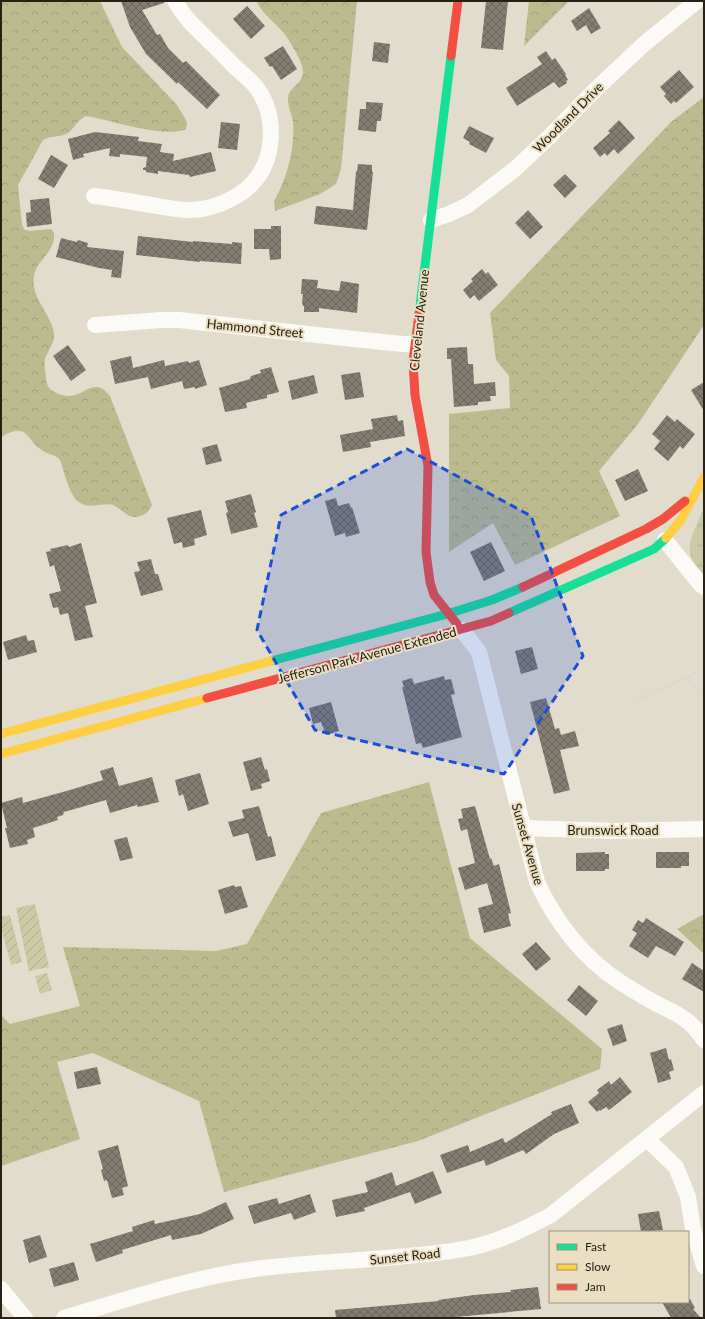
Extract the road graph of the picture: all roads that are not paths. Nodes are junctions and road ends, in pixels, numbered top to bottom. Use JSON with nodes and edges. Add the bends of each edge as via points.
{"nodes":[{"id":1,"x":175,"y":1,"type":"edge"},
{"id":2,"x":458,"y":1,"type":"edge"},
{"id":3,"x":697,"y":1,"type":"edge"},
{"id":4,"x":94,"y":196,"type":"dead end"},
{"id":5,"x":431,"y":220,"type":"junction"},
{"id":6,"x":95,"y":325,"type":"dead end"},
{"id":7,"x":415,"y":345,"type":"junction"},
{"id":8,"x":704,"y":477,"type":"edge"},
{"id":9,"x":696,"y":491,"type":"junction"},
{"id":10,"x":665,"y":540,"type":"junction"},
{"id":11,"x":704,"y":587,"type":"edge"},
{"id":12,"x":448,"y":614,"type":"junction"},
{"id":13,"x":462,"y":630,"type":"junction"},
{"id":14,"x":1,"y":734,"type":"edge"},
{"id":15,"x":1,"y":754,"type":"edge"},
{"id":16,"x":523,"y":828,"type":"junction"},
{"id":17,"x":704,"y":829,"type":"edge"},
{"id":18,"x":704,"y":1040,"type":"edge"},
{"id":19,"x":704,"y":1093,"type":"edge"},
{"id":20,"x":647,"y":1139,"type":"junction"},
{"id":21,"x":704,"y":1266,"type":"edge"},
{"id":22,"x":1,"y":1289,"type":"edge"},
{"id":23,"x":24,"y":1318,"type":"edge"},
{"id":24,"x":64,"y":1318,"type":"edge"}],
"edges":[{"from":1,"to":4,"type":"street","via":[[191,23],[256,87],[264,100],[271,131],[266,161],[251,185],[220,204],[202,209],[174,209]]},
{"from":2,"to":5,"type":"street","name":"Cleveland Avenue"},
{"from":3,"to":5,"type":"street","name":"Woodland Drive","via":[[644,44],[515,169],[468,205]]},
{"from":5,"to":7,"type":"street","name":"Cleveland Avenue"},
{"from":6,"to":7,"type":"street","name":"Hammond Street","via":[[174,320]]},
{"from":7,"to":12,"type":"street","name":"Cleveland Avenue","via":[[415,395],[428,466],[426,552],[434,595]]},
{"from":8,"to":9,"type":"street","name":"Jefferson Park Avenue Extended"},
{"from":9,"to":10,"type":"street","name":"Jefferson Park Avenue Extended","via":[[681,520]]},
{"from":9,"to":12,"type":"street","name":"Jefferson Park Avenue Extended","via":[[663,519],[646,529],[532,583],[492,600]]},
{"from":10,"to":11,"type":"street"},
{"from":10,"to":13,"type":"street","name":"Jefferson Park Avenue Extended","via":[[638,557],[492,621]]},
{"from":12,"to":13,"type":"street","name":"Cleveland Avenue"},
{"from":12,"to":14,"type":"street","name":"Jefferson Park Avenue Extended"},
{"from":13,"to":15,"type":"street","name":"Jefferson Park Avenue Extended"},
{"from":13,"to":16,"type":"street","name":"Sunset Avenue","via":[[479,652]]},
{"from":16,"to":17,"type":"street","name":"Brunswick Road","via":[[614,831]]},
{"from":16,"to":18,"type":"street","name":"Sunset Avenue","via":[[537,882],[547,903],[582,949],[619,981],[689,1022]]},
{"from":19,"to":20,"type":"street","name":"Sunset Road"},
{"from":20,"to":21,"type":"street","via":[[676,1168],[688,1197],[693,1229]]},
{"from":20,"to":24,"type":"street","name":"Sunset Road","via":[[551,1215],[496,1241],[444,1253],[264,1268],[224,1274]]},
{"from":22,"to":23,"type":"street"}]}
